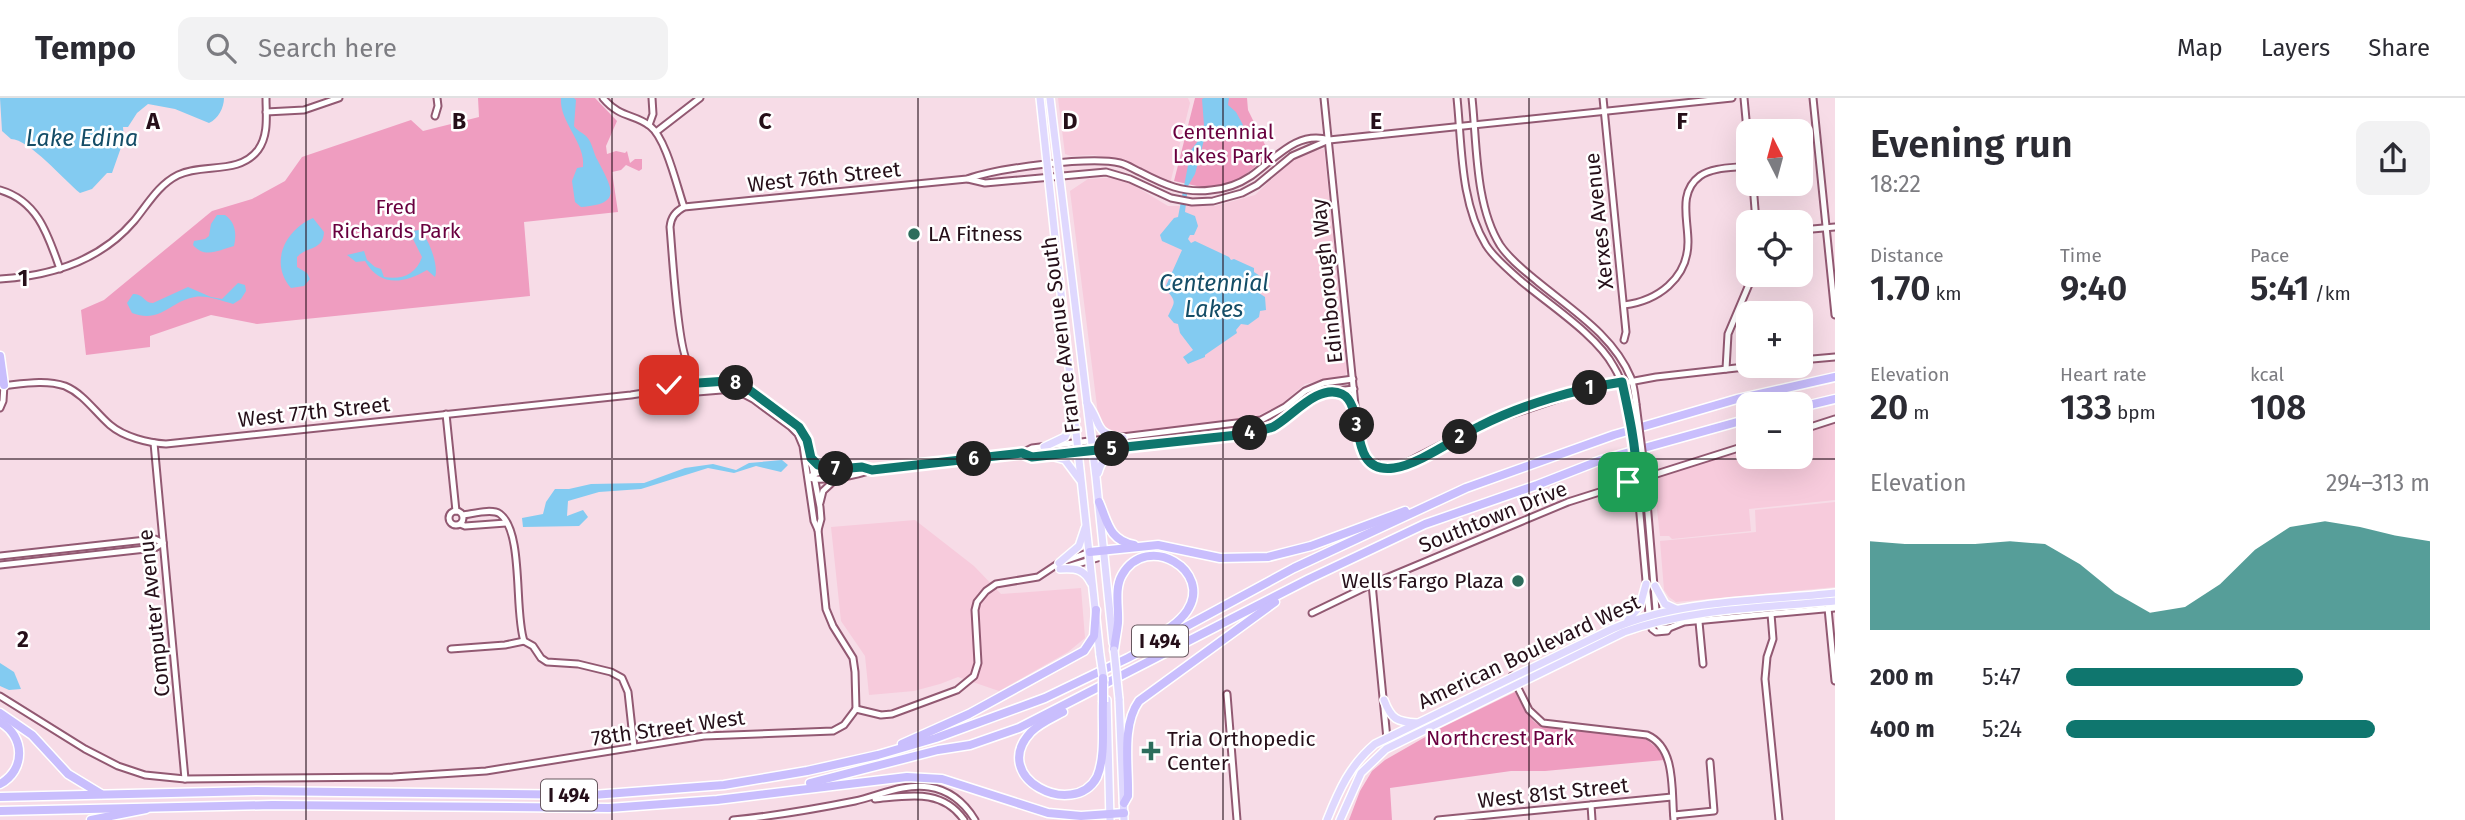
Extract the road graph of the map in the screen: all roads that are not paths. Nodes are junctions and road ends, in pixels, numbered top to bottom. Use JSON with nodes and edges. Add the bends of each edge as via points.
{"nodes":[{"id":1,"x":266,"y":98,"type":"edge"},
{"id":2,"x":339,"y":98,"type":"edge"},
{"id":3,"x":437,"y":98,"type":"edge"},
{"id":4,"x":603,"y":98,"type":"edge"},
{"id":5,"x":652,"y":98,"type":"edge"},
{"id":6,"x":700,"y":98,"type":"edge"},
{"id":7,"x":1040,"y":98,"type":"edge"},
{"id":8,"x":1050,"y":98,"type":"edge"},
{"id":9,"x":1324,"y":98,"type":"edge"},
{"id":10,"x":1457,"y":98,"type":"edge"},
{"id":11,"x":1472,"y":98,"type":"edge"},
{"id":12,"x":1603,"y":98,"type":"edge"},
{"id":13,"x":1732,"y":98,"type":"edge"},
{"id":14,"x":1744,"y":98,"type":"edge"},
{"id":15,"x":1813,"y":98,"type":"edge"},
{"id":16,"x":1674,"y":101,"type":"edge"},
{"id":17,"x":1604,"y":111,"type":"junction"},
{"id":18,"x":266,"y":112,"type":"junction"},
{"id":19,"x":435,"y":116,"type":"dead end"},
{"id":20,"x":1746,"y":119,"type":"edge"},
{"id":21,"x":649,"y":125,"type":"junction"},
{"id":22,"x":1475,"y":125,"type":"junction"},
{"id":23,"x":1460,"y":126,"type":"junction"},
{"id":24,"x":656,"y":132,"type":"junction"},
{"id":25,"x":1329,"y":140,"type":"junction"},
{"id":26,"x":1058,"y":164,"type":"junction"},
{"id":27,"x":1048,"y":165,"type":"junction"},
{"id":28,"x":1736,"y":167,"type":"edge"},
{"id":29,"x":1060,"y":176,"type":"junction"},
{"id":30,"x":1049,"y":177,"type":"junction"},
{"id":31,"x":967,"y":179,"type":"junction"},
{"id":32,"x":0,"y":190,"type":"edge"},
{"id":33,"x":684,"y":207,"type":"junction"},
{"id":34,"x":1835,"y":227,"type":"edge"},
{"id":35,"x":1826,"y":228,"type":"junction"},
{"id":36,"x":1813,"y":229,"type":"edge"},
{"id":37,"x":60,"y":269,"type":"junction"},
{"id":38,"x":0,"y":279,"type":"edge"},
{"id":39,"x":1748,"y":287,"type":"edge"},
{"id":40,"x":1624,"y":305,"type":"junction"},
{"id":41,"x":1835,"y":315,"type":"edge"},
{"id":42,"x":1624,"y":340,"type":"dead end"},
{"id":43,"x":0,"y":356,"type":"edge"},
{"id":44,"x":1835,"y":357,"type":"edge"},
{"id":45,"x":1813,"y":359,"type":"edge"},
{"id":46,"x":1736,"y":368,"type":"edge"},
{"id":47,"x":1726,"y":369,"type":"junction"},
{"id":48,"x":1835,"y":377,"type":"edge"},
{"id":49,"x":1353,"y":379,"type":"junction"},
{"id":50,"x":1632,"y":381,"type":"junction"},
{"id":51,"x":1622,"y":382,"type":"junction"},
{"id":52,"x":687,"y":383,"type":"junction"},
{"id":53,"x":2,"y":386,"type":"edge"},
{"id":54,"x":1354,"y":388,"type":"junction"},
{"id":55,"x":1328,"y":391,"type":"junction"},
{"id":56,"x":650,"y":392,"type":"junction"},
{"id":57,"x":687,"y":393,"type":"junction"},
{"id":58,"x":1835,"y":399,"type":"edge"},
{"id":59,"x":1087,"y":402,"type":"junction"},
{"id":60,"x":1813,"y":404,"type":"edge"},
{"id":61,"x":0,"y":408,"type":"edge"},
{"id":62,"x":446,"y":414,"type":"junction"},
{"id":63,"x":1075,"y":414,"type":"junction"},
{"id":64,"x":1835,"y":419,"type":"edge"},
{"id":65,"x":1356,"y":420,"type":"junction"},
{"id":66,"x":1736,"y":422,"type":"edge"},
{"id":67,"x":1813,"y":426,"type":"edge"},
{"id":68,"x":1123,"y":439,"type":"junction"},
{"id":69,"x":1091,"y":442,"type":"junction"},
{"id":70,"x":154,"y":443,"type":"junction"},
{"id":71,"x":1078,"y":443,"type":"junction"},
{"id":72,"x":1121,"y":448,"type":"junction"},
{"id":73,"x":1736,"y":449,"type":"edge"},
{"id":74,"x":1046,"y":451,"type":"junction"},
{"id":75,"x":1093,"y":451,"type":"junction"},
{"id":76,"x":1079,"y":452,"type":"junction"},
{"id":77,"x":811,"y":458,"type":"junction"},
{"id":78,"x":839,"y":473,"type":"junction"},
{"id":79,"x":812,"y":477,"type":"junction"},
{"id":80,"x":1096,"y":477,"type":"junction"},
{"id":81,"x":1645,"y":477,"type":"junction"},
{"id":82,"x":1637,"y":479,"type":"junction"},
{"id":83,"x":1084,"y":491,"type":"junction"},
{"id":84,"x":1099,"y":502,"type":"junction"},
{"id":85,"x":1432,"y":504,"type":"junction"},
{"id":86,"x":820,"y":507,"type":"junction"},
{"id":87,"x":456,"y":511,"type":"junction"},
{"id":88,"x":463,"y":515,"type":"junction"},
{"id":89,"x":1087,"y":520,"type":"junction"},
{"id":90,"x":506,"y":523,"type":"junction"},
{"id":91,"x":460,"y":524,"type":"junction"},
{"id":92,"x":818,"y":530,"type":"junction"},
{"id":93,"x":163,"y":542,"type":"junction"},
{"id":94,"x":1147,"y":546,"type":"junction"},
{"id":95,"x":1104,"y":553,"type":"junction"},
{"id":96,"x":0,"y":556,"type":"edge"},
{"id":97,"x":1090,"y":556,"type":"junction"},
{"id":98,"x":0,"y":565,"type":"edge"},
{"id":99,"x":1058,"y":567,"type":"junction"},
{"id":100,"x":1309,"y":579,"type":"junction"},
{"id":101,"x":1372,"y":584,"type":"junction"},
{"id":102,"x":1650,"y":585,"type":"junction"},
{"id":103,"x":1094,"y":587,"type":"junction"},
{"id":104,"x":1835,"y":593,"type":"edge"},
{"id":105,"x":1835,"y":601,"type":"edge"},
{"id":106,"x":1831,"y":608,"type":"edge"},
{"id":107,"x":1676,"y":609,"type":"junction"},
{"id":108,"x":1096,"y":610,"type":"junction"},
{"id":109,"x":1312,"y":613,"type":"dead end"},
{"id":110,"x":1653,"y":613,"type":"junction"},
{"id":111,"x":1771,"y":614,"type":"junction"},
{"id":112,"x":1654,"y":622,"type":"junction"},
{"id":113,"x":1699,"y":622,"type":"junction"},
{"id":114,"x":1625,"y":623,"type":"junction"},
{"id":115,"x":524,"y":641,"type":"junction"},
{"id":116,"x":451,"y":649,"type":"dead end"},
{"id":117,"x":1114,"y":650,"type":"junction"},
{"id":118,"x":1703,"y":664,"type":"dead end"},
{"id":119,"x":1512,"y":676,"type":"junction"},
{"id":120,"x":1103,"y":678,"type":"joint"},
{"id":121,"x":1083,"y":680,"type":"junction"},
{"id":122,"x":1835,"y":681,"type":"edge"},
{"id":123,"x":1517,"y":685,"type":"junction"},
{"id":124,"x":1099,"y":688,"type":"junction"},
{"id":125,"x":1227,"y":694,"type":"dead end"},
{"id":126,"x":0,"y":696,"type":"edge"},
{"id":127,"x":1384,"y":700,"type":"junction"},
{"id":128,"x":1105,"y":701,"type":"junction"},
{"id":129,"x":856,"y":709,"type":"junction"},
{"id":130,"x":0,"y":713,"type":"edge"},
{"id":131,"x":0,"y":722,"type":"edge"},
{"id":132,"x":1418,"y":723,"type":"junction"},
{"id":133,"x":1387,"y":738,"type":"junction"},
{"id":134,"x":634,"y":747,"type":"junction"},
{"id":135,"x":1388,"y":748,"type":"junction"},
{"id":136,"x":878,"y":755,"type":"junction"},
{"id":137,"x":1710,"y":762,"type":"dead end"},
{"id":138,"x":185,"y":779,"type":"junction"},
{"id":139,"x":0,"y":784,"type":"edge"},
{"id":140,"x":755,"y":794,"type":"junction"},
{"id":141,"x":104,"y":795,"type":"junction"},
{"id":142,"x":0,"y":797,"type":"edge"},
{"id":143,"x":1672,"y":797,"type":"junction"},
{"id":144,"x":858,"y":800,"type":"junction"},
{"id":145,"x":1124,"y":803,"type":"junction"},
{"id":146,"x":1591,"y":805,"type":"junction"},
{"id":147,"x":156,"y":806,"type":"junction"},
{"id":148,"x":0,"y":811,"type":"edge"},
{"id":149,"x":1124,"y":816,"type":"edge"},
{"id":150,"x":1511,"y":817,"type":"edge"},
{"id":151,"x":1110,"y":818,"type":"edge"},
{"id":152,"x":1674,"y":818,"type":"edge"},
{"id":153,"x":91,"y":820,"type":"edge"},
{"id":154,"x":733,"y":820,"type":"edge"},
{"id":155,"x":964,"y":820,"type":"edge"},
{"id":156,"x":975,"y":820,"type":"edge"},
{"id":157,"x":1237,"y":820,"type":"edge"},
{"id":158,"x":1327,"y":820,"type":"edge"},
{"id":159,"x":1340,"y":820,"type":"edge"},
{"id":160,"x":1440,"y":820,"type":"edge"},
{"id":161,"x":1592,"y":820,"type":"edge"},
{"id":162,"x":1779,"y":820,"type":"edge"}],
"edges":[{"from":1,"to":18,"type":"street"},
{"from":2,"to":18,"type":"street","via":[[304,110]]},
{"from":3,"to":19,"type":"street"},
{"from":4,"to":21,"type":"street","via":[[618,112]]},
{"from":5,"to":21,"type":"street"},
{"from":6,"to":24,"type":"street"},
{"from":7,"to":27,"type":"main road","name":"France Avenue South"},
{"from":8,"to":26,"type":"main road","name":"France Avenue South"},
{"from":9,"to":25,"type":"street","name":"Edinborough Way"},
{"from":10,"to":23,"type":"street"},
{"from":11,"to":22,"type":"street"},
{"from":12,"to":17,"type":"street","name":"Xerxes Avenue"},
{"from":13,"to":16,"type":"street","name":"West 76th Street"},
{"from":14,"to":20,"type":"street"},
{"from":15,"to":35,"type":"street"},
{"from":16,"to":17,"type":"street","name":"West 76th Street"},
{"from":17,"to":22,"type":"street","name":"West 76th Street"},
{"from":17,"to":40,"type":"street","name":"Xerxes Avenue"},
{"from":18,"to":37,"type":"street","via":[[265,134],[252,156],[236,164],[175,177],[157,190],[107,246]]},
{"from":21,"to":24,"type":"street"},
{"from":22,"to":23,"type":"street","name":"West 76th Street"},
{"from":22,"to":50,"type":"street","via":[[1483,199],[1489,225],[1501,247],[1600,333]]},
{"from":23,"to":25,"type":"street","name":"West 76th Street"},
{"from":23,"to":51,"type":"street","via":[[1466,191],[1487,246],[1594,341]]},
{"from":24,"to":33,"type":"street"},
{"from":25,"to":26,"type":"street","name":"West 76th Street","via":[[1318,136],[1297,142],[1239,182],[1215,190],[1171,187],[1120,163]]},
{"from":25,"to":29,"type":"street","name":"West 76th Street","via":[[1296,154],[1257,185],[1221,200],[1192,202],[1168,197],[1110,173]]},
{"from":25,"to":49,"type":"street","name":"Edinborough Way"},
{"from":26,"to":27,"type":"street","name":"West 76th Street"},
{"from":26,"to":29,"type":"main road","name":"France Avenue South"},
{"from":27,"to":30,"type":"main road","name":"France Avenue South"},
{"from":27,"to":31,"type":"street","name":"West 76th Street"},
{"from":28,"to":40,"type":"street","via":[[1713,170],[1693,183],[1685,199],[1688,244],[1679,274],[1655,296]]},
{"from":29,"to":30,"type":"street","name":"West 76th Street"},
{"from":29,"to":59,"type":"main road","name":"France Avenue South"},
{"from":30,"to":31,"type":"street","name":"West 76th Street","via":[[985,183]]},
{"from":30,"to":63,"type":"main road","name":"France Avenue South"},
{"from":31,"to":33,"type":"street","name":"West 76th Street"},
{"from":32,"to":37,"type":"street","via":[[18,198],[43,223]]},
{"from":33,"to":52,"type":"street","via":[[671,219],[670,227]]},
{"from":34,"to":35,"type":"street"},
{"from":35,"to":36,"type":"street"},
{"from":35,"to":41,"type":"street"},
{"from":37,"to":38,"type":"street"},
{"from":39,"to":47,"type":"street","via":[[1728,334]]},
{"from":40,"to":42,"type":"street","name":"Xerxes Avenue"},
{"from":43,"to":53,"type":"highway"},
{"from":44,"to":45,"type":"street"},
{"from":46,"to":47,"type":"street"},
{"from":47,"to":50,"type":"street"},
{"from":48,"to":85,"type":"highway","number":"I 494","via":[[1737,399],[1614,435]]},
{"from":49,"to":54,"type":"street","name":"Edinborough Way"},
{"from":49,"to":68,"type":"street","via":[[1305,391],[1261,420]]},
{"from":50,"to":51,"type":"street"},
{"from":50,"to":81,"type":"street","bridge":true},
{"from":51,"to":65,"type":"street","name":"Edinborough Way","via":[[1506,415],[1396,468],[1368,459],[1361,449]]},
{"from":51,"to":82,"type":"street","bridge":true},
{"from":52,"to":56,"type":"street","name":"West 77th Street","via":[[658,386]]},
{"from":52,"to":57,"type":"street"},
{"from":52,"to":77,"type":"street","name":"West 77th Street","via":[[727,381],[744,386],[799,427]]},
{"from":53,"to":61,"type":"street"},
{"from":53,"to":70,"type":"street","name":"West 77th Street","via":[[41,382],[66,387],[112,427]]},
{"from":54,"to":55,"type":"street"},
{"from":54,"to":65,"type":"street","name":"Edinborough Way"},
{"from":55,"to":65,"type":"street","via":[[1351,401]]},
{"from":55,"to":72,"type":"street","via":[[1259,432]]},
{"from":56,"to":57,"type":"street","name":"West 77th Street"},
{"from":56,"to":62,"type":"street","name":"West 77th Street"},
{"from":57,"to":79,"type":"street","name":"West 77th Street","via":[[734,389],[753,399],[798,434]]},
{"from":58,"to":60,"type":"highway"},
{"from":59,"to":68,"type":"main road","via":[[1105,434]]},
{"from":59,"to":69,"type":"main road","name":"France Avenue South"},
{"from":62,"to":70,"type":"street","name":"West 77th Street"},
{"from":62,"to":87,"type":"street"},
{"from":63,"to":71,"type":"main road","name":"France Avenue South"},
{"from":63,"to":74,"type":"main road","via":[[1065,437]]},
{"from":64,"to":67,"type":"street"},
{"from":66,"to":100,"type":"highway","number":"I 494","via":[[1601,460],[1425,524]]},
{"from":68,"to":69,"type":"street"},
{"from":69,"to":71,"type":"street"},
{"from":69,"to":75,"type":"main road","name":"France Avenue South"},
{"from":70,"to":93,"type":"street","name":"Computer Avenue"},
{"from":71,"to":74,"type":"street"},
{"from":71,"to":76,"type":"main road","name":"France Avenue South"},
{"from":72,"to":75,"type":"street"},
{"from":72,"to":80,"type":"main road","via":[[1106,457]]},
{"from":73,"to":81,"type":"street","name":"Southtown Drive"},
{"from":74,"to":76,"type":"street"},
{"from":74,"to":78,"type":"street","via":[[1032,457],[1022,453]]},
{"from":74,"to":83,"type":"main road","via":[[1065,460]]},
{"from":75,"to":76,"type":"street"},
{"from":75,"to":80,"type":"main road","name":"France Avenue South"},
{"from":76,"to":83,"type":"main road","name":"France Avenue South"},
{"from":77,"to":78,"type":"street"},
{"from":77,"to":79,"type":"street","name":"West 77th Street"},
{"from":78,"to":79,"type":"street"},
{"from":78,"to":86,"type":"street","via":[[823,491]]},
{"from":79,"to":86,"type":"street"},
{"from":79,"to":92,"type":"street"},
{"from":80,"to":84,"type":"main road","name":"France Avenue South"},
{"from":81,"to":82,"type":"street","name":"Southtown Drive"},
{"from":81,"to":102,"type":"street"},
{"from":82,"to":101,"type":"street","name":"Southtown Drive","via":[[1500,528]]},
{"from":82,"to":102,"type":"street"},
{"from":83,"to":89,"type":"main road","name":"France Avenue South"},
{"from":84,"to":94,"type":"highway","via":[[1116,538]]},
{"from":84,"to":95,"type":"main road","name":"France Avenue South"},
{"from":85,"to":94,"type":"highway","via":[[1281,556],[1220,558]]},
{"from":85,"to":121,"type":"highway","number":"I 494","via":[[1260,585]]},
{"from":86,"to":92,"type":"street"},
{"from":87,"to":88,"type":"street"},
{"from":87,"to":91,"type":"street","via":[[449,520]]},
{"from":88,"to":90,"type":"street","via":[[493,512],[501,514]]},
{"from":88,"to":91,"type":"street"},
{"from":89,"to":97,"type":"main road","name":"France Avenue South"},
{"from":89,"to":99,"type":"main road","via":[[1079,546]]},
{"from":90,"to":91,"type":"street"},
{"from":90,"to":115,"type":"street","via":[[513,535]]},
{"from":92,"to":129,"type":"street","via":[[826,609],[853,658]]},
{"from":93,"to":96,"type":"street","via":[[155,539]]},
{"from":93,"to":98,"type":"street","via":[[155,548]]},
{"from":93,"to":138,"type":"street","name":"Computer Avenue"},
{"from":94,"to":95,"type":"highway"},
{"from":95,"to":97,"type":"highway"},
{"from":95,"to":117,"type":"main road","name":"France Avenue South"},
{"from":97,"to":99,"type":"street"},
{"from":97,"to":103,"type":"main road","name":"France Avenue South"},
{"from":99,"to":103,"type":"main road","via":[[1084,572]]},
{"from":99,"to":129,"type":"street","via":[[1032,579],[996,584],[981,595],[975,610],[978,663],[964,686],[892,714]]},
{"from":100,"to":124,"type":"highway","number":"I 494"},
{"from":100,"to":145,"type":"highway","via":[[1139,701],[1130,723]]},
{"from":101,"to":109,"type":"street","name":"Southtown Drive"},
{"from":101,"to":127,"type":"street"},
{"from":102,"to":107,"type":"main road","via":[[1665,604]]},
{"from":102,"to":110,"type":"street"},
{"from":102,"to":114,"type":"main road"},
{"from":103,"to":108,"type":"main road","name":"France Avenue South"},
{"from":104,"to":107,"type":"main road","name":"American Boulevard West"},
{"from":105,"to":112,"type":"main road","name":"American Boulevard West"},
{"from":106,"to":111,"type":"street"},
{"from":106,"to":122,"type":"street"},
{"from":107,"to":110,"type":"main road","name":"American Boulevard West"},
{"from":108,"to":120,"type":"main road","name":"France Avenue South","bridge":true},
{"from":108,"to":136,"type":"highway","via":[[1094,636],[1084,651],[969,714]]},
{"from":110,"to":112,"type":"street"},
{"from":110,"to":114,"type":"main road","name":"American Boulevard West"},
{"from":111,"to":113,"type":"street"},
{"from":111,"to":162,"type":"street","via":[[1773,639],[1765,679]]},
{"from":112,"to":113,"type":"street","via":[[1656,632],[1661,633],[1684,622]]},
{"from":112,"to":123,"type":"main road","name":"American Boulevard West"},
{"from":113,"to":118,"type":"street"},
{"from":114,"to":119,"type":"main road","name":"American Boulevard West"},
{"from":115,"to":116,"type":"street"},
{"from":115,"to":134,"type":"street","via":[[548,662],[579,664],[622,678],[628,692]]},
{"from":117,"to":121,"type":"highway","via":[[1119,584],[1124,573],[1145,557],[1165,557],[1180,565],[1192,592],[1182,617]]},
{"from":117,"to":145,"type":"main road","name":"France Avenue South","bridge":true},
{"from":119,"to":123,"type":"street"},
{"from":119,"to":132,"type":"main road","name":"American Boulevard West"},
{"from":120,"to":128,"type":"highway","bridge":true},
{"from":121,"to":136,"type":"highway","number":"I 494","via":[[968,727]]},
{"from":123,"to":135,"type":"main road","name":"American Boulevard West"},
{"from":123,"to":143,"type":"street","via":[[1542,723],[1654,738],[1667,755]]},
{"from":124,"to":128,"type":"highway","via":[[1039,725],[1024,741],[1022,772],[1035,792],[1048,799],[1066,800],[1094,782],[1101,762]]},
{"from":124,"to":140,"type":"highway","number":"I 494","via":[[1018,728],[970,745]]},
{"from":125,"to":157,"type":"street"},
{"from":126,"to":138,"type":"street","name":"78th Street West","via":[[118,766],[145,775]]},
{"from":127,"to":132,"type":"main road","via":[[1395,720]]},
{"from":127,"to":133,"type":"street"},
{"from":128,"to":151,"type":"main road"},
{"from":129,"to":134,"type":"street","name":"78th Street West","via":[[833,731],[741,733]]},
{"from":130,"to":141,"type":"highway","via":[[32,735],[68,774]]},
{"from":131,"to":139,"type":"highway","via":[[15,735],[20,753],[13,773]]},
{"from":132,"to":133,"type":"main road","name":"American Boulevard West"},
{"from":133,"to":135,"type":"street"},
{"from":133,"to":158,"type":"main road","name":"American Boulevard West","via":[[1360,757]]},
{"from":134,"to":138,"type":"street","name":"78th Street West","via":[[458,773]]},
{"from":135,"to":159,"type":"main road","name":"American Boulevard West","via":[[1361,773]]},
{"from":136,"to":141,"type":"highway","number":"I 494","via":[[747,782],[617,794]]},
{"from":137,"to":152,"type":"street","via":[[1714,811]]},
{"from":140,"to":147,"type":"highway","number":"I 494","via":[[586,809]]},
{"from":140,"to":151,"type":"highway","via":[[930,778],[1039,811]]},
{"from":141,"to":142,"type":"highway","number":"I 494"},
{"from":143,"to":146,"type":"street","name":"West 81st Street"},
{"from":143,"to":152,"type":"street"},
{"from":144,"to":154,"type":"street"},
{"from":144,"to":155,"type":"street","via":[[936,797]]},
{"from":144,"to":156,"type":"street","via":[[925,786],[955,797]]},
{"from":145,"to":149,"type":"main road","name":"France Avenue South"},
{"from":146,"to":150,"type":"street","name":"West 81st Street"},
{"from":146,"to":161,"type":"street"},
{"from":147,"to":148,"type":"highway","number":"I 494"},
{"from":147,"to":153,"type":"highway"},
{"from":149,"to":151,"type":"highway"},
{"from":150,"to":160,"type":"street","name":"West 81st Street"}]}
